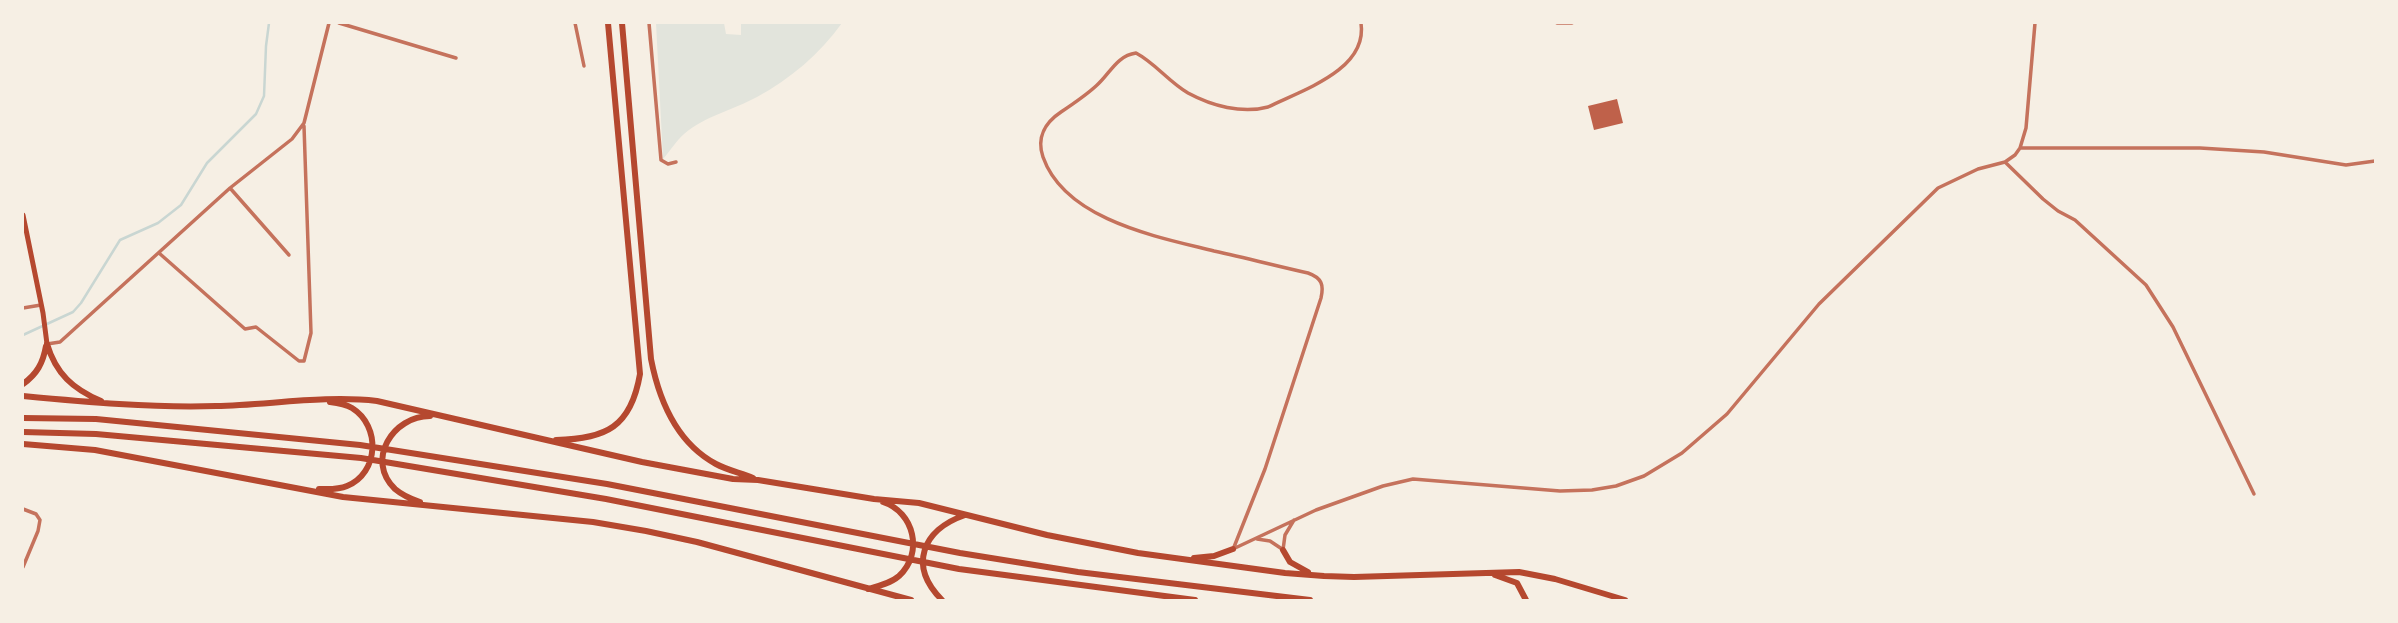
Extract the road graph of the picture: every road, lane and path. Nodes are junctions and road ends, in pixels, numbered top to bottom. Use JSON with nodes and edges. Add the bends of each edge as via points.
{"nodes":[{"id":1,"x":329,"y":23,"type":"edge"},
{"id":2,"x":339,"y":23,"type":"edge"},
{"id":3,"x":575,"y":23,"type":"edge"},
{"id":4,"x":608,"y":23,"type":"edge"},
{"id":5,"x":622,"y":23,"type":"edge"},
{"id":6,"x":649,"y":23,"type":"edge"},
{"id":7,"x":1361,"y":23,"type":"edge"},
{"id":8,"x":1557,"y":23,"type":"edge"},
{"id":9,"x":1572,"y":23,"type":"edge"},
{"id":10,"x":2035,"y":23,"type":"edge"},
{"id":11,"x":456,"y":58,"type":"dead end"},
{"id":12,"x":584,"y":66,"type":"dead end"},
{"id":13,"x":304,"y":123,"type":"junction"},
{"id":14,"x":2020,"y":148,"type":"junction"},
{"id":15,"x":2375,"y":161,"type":"edge"},
{"id":16,"x":676,"y":162,"type":"dead end"},
{"id":17,"x":2006,"y":162,"type":"junction"},
{"id":18,"x":230,"y":188,"type":"junction"},
{"id":19,"x":23,"y":215,"type":"edge"},
{"id":20,"x":159,"y":253,"type":"junction"},
{"id":21,"x":289,"y":255,"type":"dead end"},
{"id":22,"x":41,"y":305,"type":"junction"},
{"id":23,"x":23,"y":308,"type":"edge"},
{"id":24,"x":46,"y":341,"type":"junction"},
{"id":25,"x":23,"y":384,"type":"edge"},
{"id":26,"x":23,"y":396,"type":"edge"},
{"id":27,"x":324,"y":401,"type":"junction"},
{"id":28,"x":104,"y":402,"type":"junction"},
{"id":29,"x":437,"y":416,"type":"junction"},
{"id":30,"x":23,"y":418,"type":"edge"},
{"id":31,"x":23,"y":432,"type":"edge"},
{"id":32,"x":550,"y":440,"type":"junction"},
{"id":33,"x":23,"y":443,"type":"edge"},
{"id":34,"x":758,"y":480,"type":"junction"},
{"id":35,"x":303,"y":489,"type":"junction"},
{"id":36,"x":2254,"y":494,"type":"dead end"},
{"id":37,"x":874,"y":499,"type":"junction"},
{"id":38,"x":428,"y":506,"type":"junction"},
{"id":39,"x":23,"y":509,"type":"edge"},
{"id":40,"x":965,"y":515,"type":"junction"},
{"id":41,"x":1296,"y":519,"type":"junction"},
{"id":42,"x":1254,"y":539,"type":"junction"},
{"id":43,"x":1233,"y":549,"type":"junction"},
{"id":44,"x":1283,"y":550,"type":"junction"},
{"id":45,"x":1184,"y":560,"type":"junction"},
{"id":46,"x":23,"y":567,"type":"edge"},
{"id":47,"x":1488,"y":573,"type":"junction"},
{"id":48,"x":1324,"y":576,"type":"junction"},
{"id":49,"x":866,"y":590,"type":"junction"},
{"id":50,"x":911,"y":600,"type":"edge"},
{"id":51,"x":942,"y":600,"type":"edge"},
{"id":52,"x":1195,"y":600,"type":"edge"},
{"id":53,"x":1310,"y":600,"type":"edge"},
{"id":54,"x":1525,"y":600,"type":"edge"},
{"id":55,"x":1625,"y":600,"type":"edge"}],
"edges":[{"from":1,"to":13,"type":"street"},
{"from":2,"to":11,"type":"street"},
{"from":3,"to":12,"type":"street"},
{"from":4,"to":32,"type":"highway","via":[[640,374],[632,406],[603,435]]},
{"from":5,"to":34,"type":"highway","via":[[657,389],[671,421],[695,448],[716,464]]},
{"from":6,"to":16,"type":"street","via":[[661,160]]},
{"from":7,"to":43,"type":"street","via":[[1359,46],[1344,67],[1268,107],[1239,110],[1188,92],[1136,53],[1120,58],[1098,84],[1052,118],[1041,136],[1040,148],[1053,178],[1076,201],[1108,218],[1147,235],[1308,273],[1322,284],[1265,468]]},
{"from":8,"to":9,"type":"street"},
{"from":10,"to":14,"type":"street","via":[[2030,99]]},
{"from":13,"to":18,"type":"street","via":[[292,139]]},
{"from":13,"to":20,"type":"street","via":[[311,332],[304,360],[299,361],[256,327],[245,329]]},
{"from":14,"to":15,"type":"street","via":[[2200,148],[2346,165]]},
{"from":14,"to":17,"type":"street"},
{"from":17,"to":36,"type":"street","via":[[2146,285],[2174,327]]},
{"from":17,"to":41,"type":"street","via":[[1938,188],[1819,304],[1727,414],[1695,444],[1650,473],[1616,486],[1577,492],[1413,479]]},
{"from":18,"to":20,"type":"street"},
{"from":18,"to":21,"type":"street"},
{"from":19,"to":22,"type":"main road"},
{"from":20,"to":24,"type":"street","via":[[60,342]]},
{"from":22,"to":23,"type":"street"},
{"from":22,"to":24,"type":"main road"},
{"from":24,"to":25,"type":"highway","via":[[40,366]]},
{"from":24,"to":28,"type":"highway","via":[[63,377]]},
{"from":26,"to":28,"type":"highway"},
{"from":27,"to":28,"type":"highway","via":[[215,406]]},
{"from":27,"to":29,"type":"highway","via":[[377,401]]},
{"from":27,"to":35,"type":"highway","via":[[344,404],[368,427],[373,444],[369,464],[342,488]]},
{"from":29,"to":32,"type":"highway"},
{"from":29,"to":38,"type":"highway","via":[[404,423],[391,434],[384,454],[386,474],[395,489]]},
{"from":30,"to":53,"type":"highway","via":[[96,419],[359,445],[607,484],[987,558]]},
{"from":31,"to":52,"type":"highway","via":[[96,434],[361,458],[606,499],[959,569]]},
{"from":32,"to":34,"type":"highway","via":[[642,462]]},
{"from":33,"to":35,"type":"highway","via":[[95,450]]},
{"from":34,"to":37,"type":"highway"},
{"from":35,"to":38,"type":"highway"},
{"from":37,"to":40,"type":"highway","via":[[919,503]]},
{"from":37,"to":49,"type":"highway","via":[[890,504],[908,521],[914,540],[903,571],[892,581]]},
{"from":38,"to":49,"type":"highway","via":[[646,531]]},
{"from":39,"to":46,"type":"street","via":[[40,520]]},
{"from":40,"to":45,"type":"highway"},
{"from":40,"to":51,"type":"highway","via":[[942,525],[924,551],[925,573]]},
{"from":41,"to":42,"type":"street"},
{"from":41,"to":44,"type":"street","via":[[1285,535]]},
{"from":42,"to":43,"type":"street"},
{"from":42,"to":44,"type":"street","via":[[1270,541]]},
{"from":43,"to":45,"type":"highway"},
{"from":44,"to":48,"type":"highway","via":[[1293,565]]},
{"from":45,"to":48,"type":"highway"},
{"from":47,"to":48,"type":"highway"},
{"from":47,"to":54,"type":"highway","via":[[1514,580]]},
{"from":47,"to":55,"type":"highway","via":[[1534,575]]},
{"from":49,"to":50,"type":"highway"}]}
